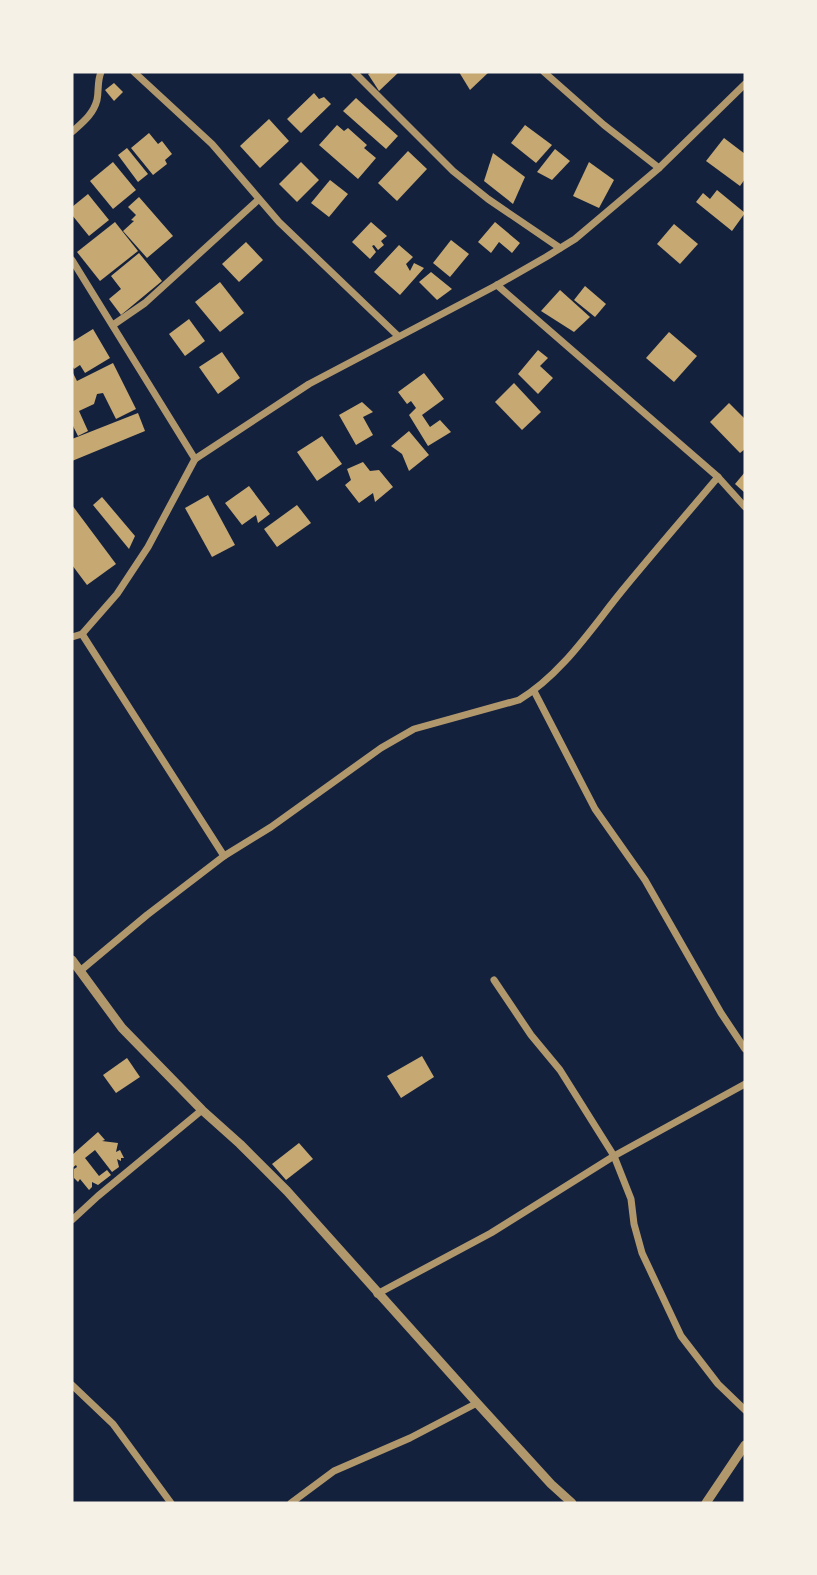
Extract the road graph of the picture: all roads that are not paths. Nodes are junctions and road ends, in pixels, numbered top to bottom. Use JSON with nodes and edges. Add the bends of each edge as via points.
{"nodes":[{"id":1,"x":101,"y":72,"type":"edge"},
{"id":2,"x":134,"y":72,"type":"edge"},
{"id":3,"x":354,"y":72,"type":"edge"},
{"id":4,"x":544,"y":72,"type":"edge"},
{"id":5,"x":745,"y":84,"type":"edge"},
{"id":6,"x":72,"y":132,"type":"edge"},
{"id":7,"x":659,"y":168,"type":"junction"},
{"id":8,"x":258,"y":200,"type":"junction"},
{"id":9,"x":560,"y":248,"type":"junction"},
{"id":10,"x":72,"y":260,"type":"edge"},
{"id":11,"x":497,"y":285,"type":"junction"},
{"id":12,"x":113,"y":325,"type":"junction"},
{"id":13,"x":397,"y":335,"type":"junction"},
{"id":14,"x":195,"y":459,"type":"junction"},
{"id":15,"x":719,"y":477,"type":"junction"},
{"id":16,"x":745,"y":507,"type":"edge"},
{"id":17,"x":82,"y":634,"type":"junction"},
{"id":18,"x":72,"y":637,"type":"edge"},
{"id":19,"x":534,"y":691,"type":"junction"},
{"id":20,"x":224,"y":856,"type":"junction"},
{"id":21,"x":72,"y":960,"type":"edge"},
{"id":22,"x":80,"y":971,"type":"junction"},
{"id":23,"x":494,"y":980,"type":"dead end"},
{"id":24,"x":745,"y":1049,"type":"edge"},
{"id":25,"x":745,"y":1084,"type":"edge"},
{"id":26,"x":202,"y":1110,"type":"junction"},
{"id":27,"x":614,"y":1156,"type":"junction"},
{"id":28,"x":72,"y":1220,"type":"edge"},
{"id":29,"x":377,"y":1294,"type":"junction"},
{"id":30,"x":72,"y":1385,"type":"edge"},
{"id":31,"x":477,"y":1404,"type":"junction"},
{"id":32,"x":745,"y":1410,"type":"edge"},
{"id":33,"x":745,"y":1445,"type":"edge"},
{"id":34,"x":171,"y":1503,"type":"edge"},
{"id":35,"x":291,"y":1503,"type":"edge"},
{"id":36,"x":572,"y":1503,"type":"edge"},
{"id":37,"x":706,"y":1503,"type":"edge"}],
"edges":[{"from":1,"to":6,"type":"street","via":[[97,100],[88,119]]},
{"from":2,"to":8,"type":"street","via":[[212,144]]},
{"from":3,"to":9,"type":"street","via":[[453,171]]},
{"from":4,"to":7,"type":"street"},
{"from":5,"to":7,"type":"street"},
{"from":7,"to":9,"type":"street"},
{"from":8,"to":12,"type":"street","via":[[145,303]]},
{"from":8,"to":13,"type":"street"},
{"from":9,"to":11,"type":"street"},
{"from":10,"to":12,"type":"street"},
{"from":11,"to":13,"type":"street"},
{"from":11,"to":15,"type":"street"},
{"from":12,"to":14,"type":"street"},
{"from":13,"to":14,"type":"street","via":[[309,384]]},
{"from":14,"to":17,"type":"street","via":[[148,547],[117,594]]},
{"from":15,"to":16,"type":"street"},
{"from":15,"to":19,"type":"street"},
{"from":17,"to":18,"type":"street"},
{"from":17,"to":20,"type":"street"},
{"from":19,"to":20,"type":"street","via":[[519,700],[414,729]]},
{"from":19,"to":24,"type":"street","via":[[595,809],[645,880]]},
{"from":20,"to":22,"type":"street"},
{"from":21,"to":22,"type":"street"},
{"from":22,"to":26,"type":"street","via":[[122,1028]]},
{"from":23,"to":27,"type":"street","via":[[560,1070]]},
{"from":25,"to":27,"type":"street"},
{"from":26,"to":28,"type":"street"},
{"from":26,"to":29,"type":"street","via":[[287,1191]]},
{"from":27,"to":29,"type":"street","via":[[491,1233]]},
{"from":27,"to":32,"type":"street","via":[[631,1199],[642,1254],[681,1336]]},
{"from":29,"to":31,"type":"street"},
{"from":30,"to":34,"type":"street","via":[[113,1424]]},
{"from":31,"to":35,"type":"street","via":[[334,1471]]},
{"from":31,"to":36,"type":"street"},
{"from":33,"to":37,"type":"street"}]}
